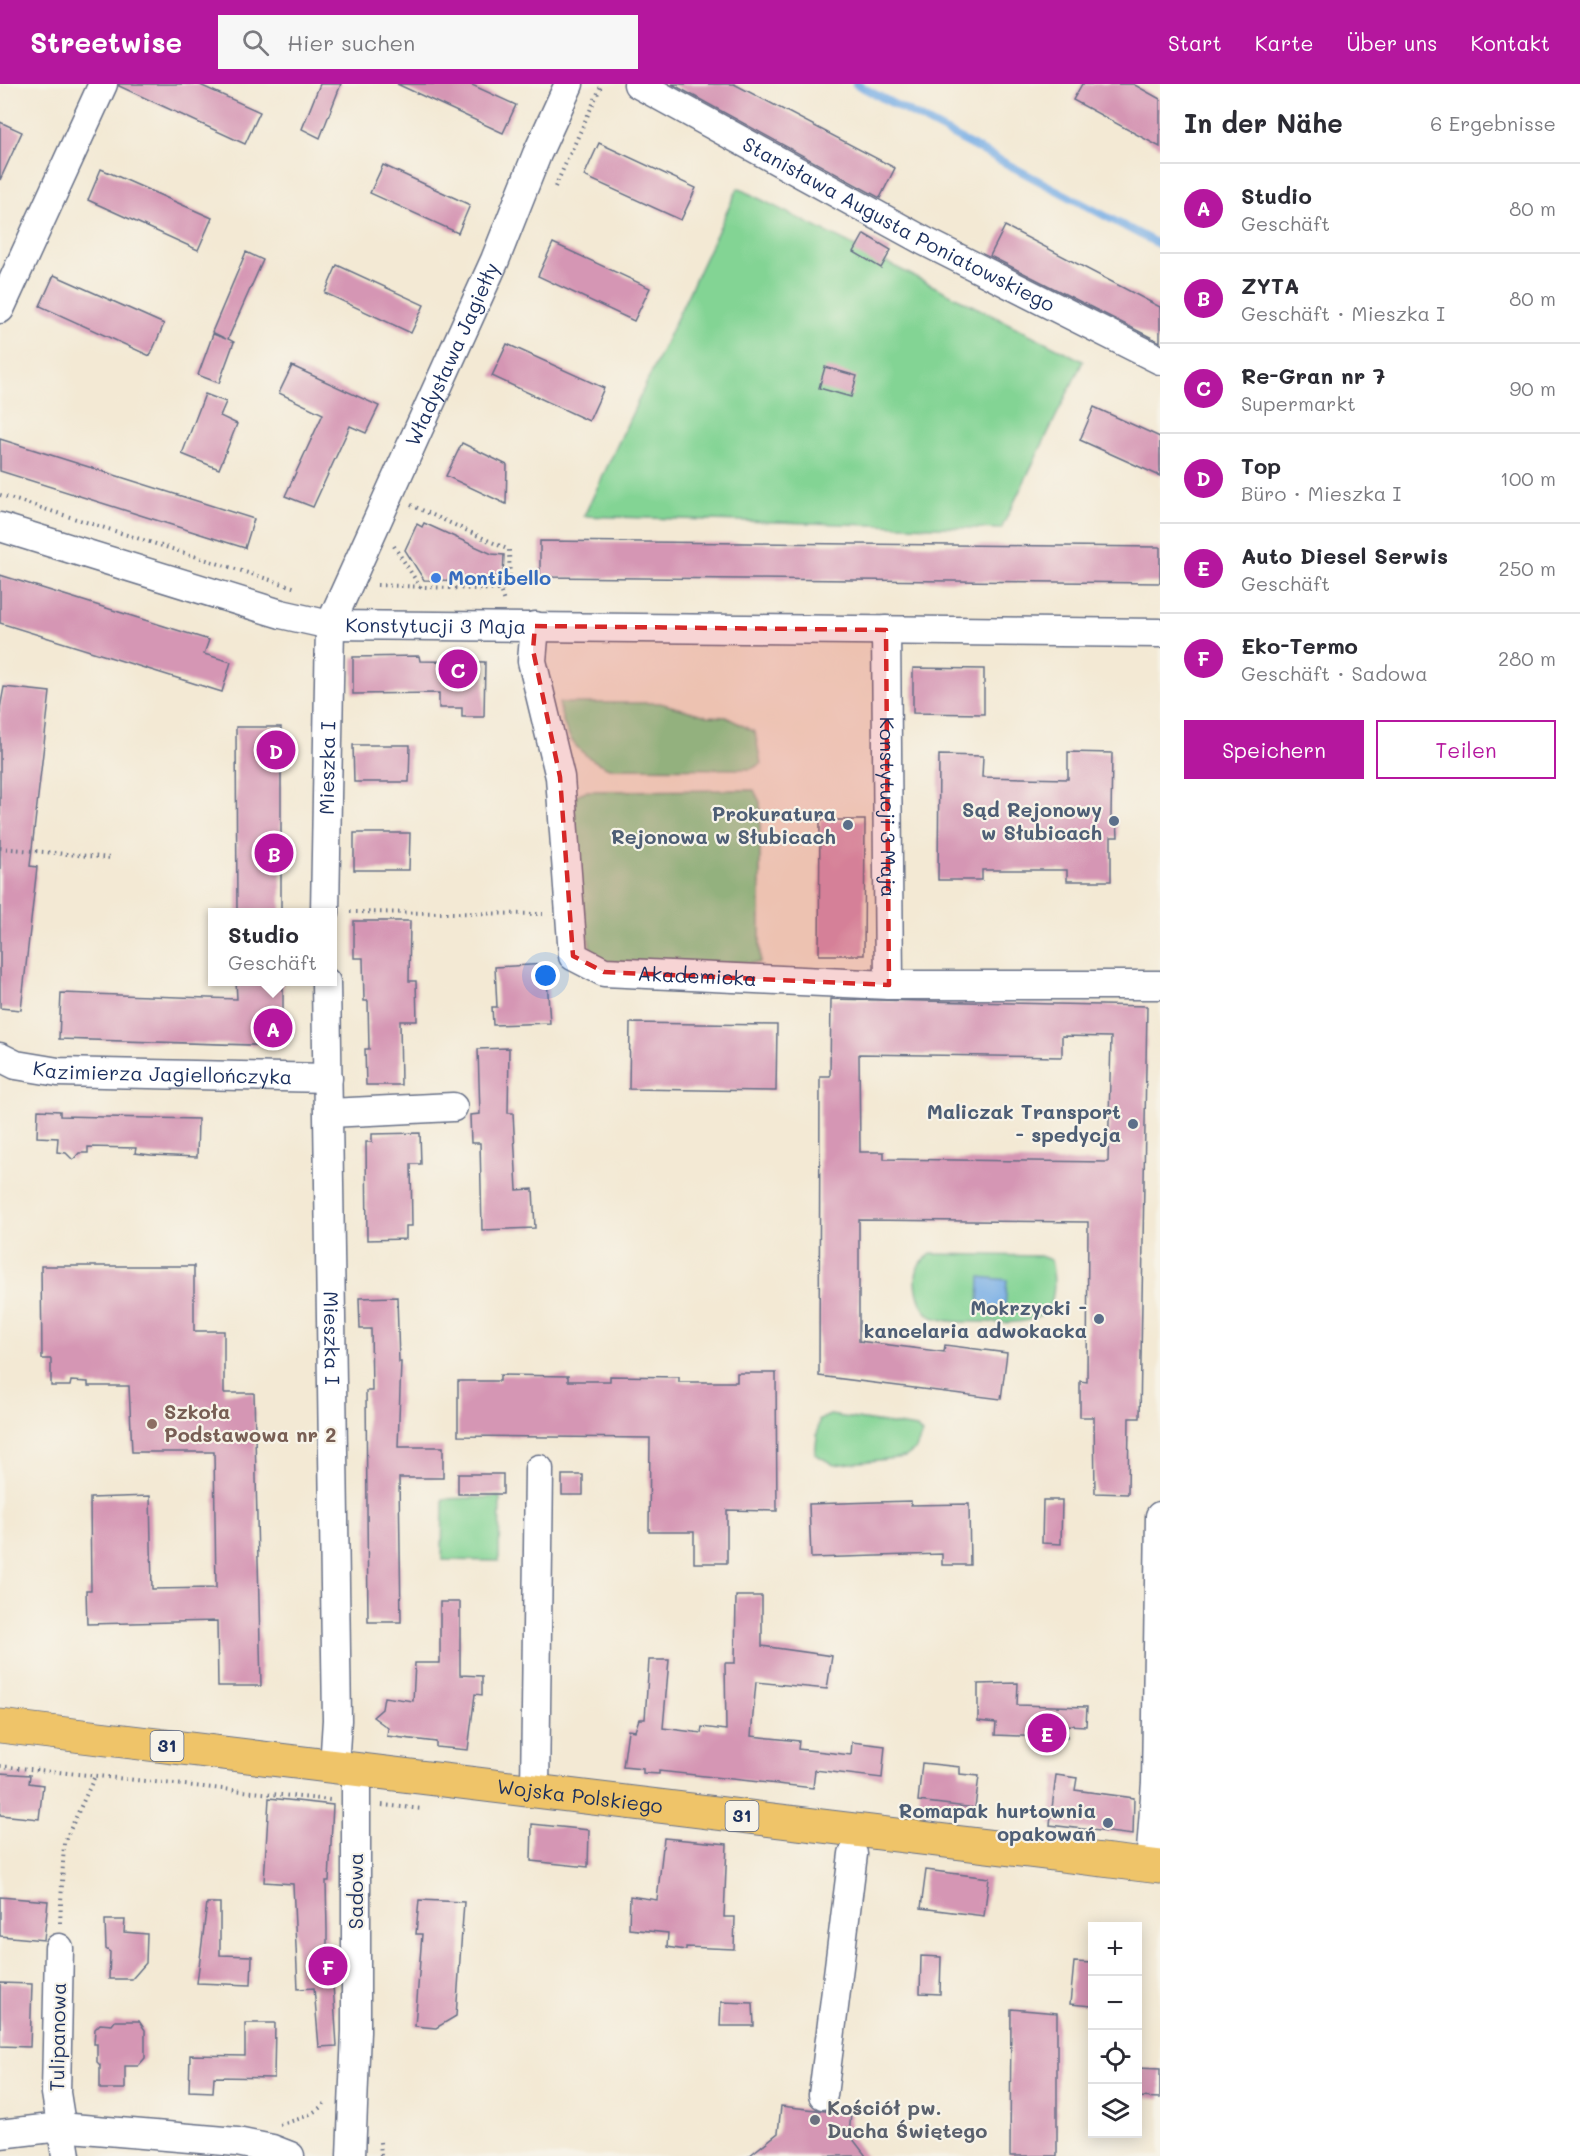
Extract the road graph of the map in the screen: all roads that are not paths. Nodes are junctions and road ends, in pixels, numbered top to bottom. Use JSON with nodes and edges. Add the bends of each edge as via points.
{"nodes":[{"id":1,"x":103,"y":84,"type":"edge"},
{"id":2,"x":569,"y":84,"type":"edge"},
{"id":3,"x":638,"y":84,"type":"edge"},
{"id":4,"x":0,"y":309,"type":"edge"},
{"id":5,"x":1160,"y":360,"type":"edge"},
{"id":6,"x":0,"y":527,"type":"edge"},
{"id":7,"x":330,"y":625,"type":"junction"},
{"id":8,"x":536,"y":626,"type":"junction"},
{"id":9,"x":886,"y":630,"type":"junction"},
{"id":10,"x":1160,"y":633,"type":"edge"},
{"id":11,"x":337,"y":908,"type":"edge"},
{"id":12,"x":889,"y":985,"type":"junction"},
{"id":13,"x":1160,"y":985,"type":"edge"},
{"id":14,"x":326,"y":986,"type":"edge"},
{"id":15,"x":0,"y":1057,"type":"edge"},
{"id":16,"x":328,"y":1078,"type":"junction"},
{"id":17,"x":453,"y":1107,"type":"dead end"},
{"id":18,"x":328,"y":1113,"type":"junction"},
{"id":19,"x":539,"y":1469,"type":"dead end"},
{"id":20,"x":1160,"y":1516,"type":"edge"},
{"id":21,"x":0,"y":1726,"type":"edge"},
{"id":22,"x":345,"y":1768,"type":"junction"},
{"id":23,"x":535,"y":1790,"type":"junction"},
{"id":24,"x":853,"y":1854,"type":"dead end"},
{"id":25,"x":1155,"y":1866,"type":"edge"},
{"id":26,"x":59,"y":1948,"type":"road end"},
{"id":27,"x":823,"y":2094,"type":"dead end"},
{"id":28,"x":60,"y":2127,"type":"junction"},
{"id":29,"x":0,"y":2134,"type":"edge"},
{"id":30,"x":66,"y":2156,"type":"edge"},
{"id":31,"x":290,"y":2156,"type":"edge"},
{"id":32,"x":351,"y":2156,"type":"edge"}],
"edges":[{"from":1,"to":4,"type":"street"},
{"from":2,"to":7,"type":"street","name":"Władysława Jagiełły","via":[[495,261]]},
{"from":3,"to":5,"type":"street","name":"Stanisława Augusta Poniatowskiego","via":[[924,241]]},
{"from":6,"to":7,"type":"street","name":"Konstytucji 3 Maja","via":[[271,611]]},
{"from":7,"to":8,"type":"street","name":"Konstytucji 3 Maja"},
{"from":7,"to":11,"type":"street","name":"Mieszka I"},
{"from":8,"to":9,"type":"street","name":"Konstytucji 3 Maja"},
{"from":8,"to":12,"type":"street","name":"Akademicka","via":[[532,661],[560,777],[573,956],[604,972]]},
{"from":9,"to":10,"type":"street","name":"Konstytucji 3 Maja"},
{"from":9,"to":12,"type":"street","name":"Konstytucji 3 Maja"},
{"from":12,"to":13,"type":"street","name":"Akademicka"},
{"from":14,"to":16,"type":"street","name":"Mieszka I"},
{"from":15,"to":16,"type":"street","name":"Kazimierza Jagiellończyka","via":[[16,1065],[58,1072]]},
{"from":16,"to":18,"type":"street","name":"Mieszka I"},
{"from":17,"to":18,"type":"street"},
{"from":18,"to":22,"type":"street","name":"Mieszka I","via":[[337,1720]]},
{"from":19,"to":23,"type":"street"},
{"from":20,"to":25,"type":"street"},
{"from":21,"to":22,"type":"main road","name":"Wojska Polskiego","number":"31"},
{"from":22,"to":23,"type":"main road","name":"Wojska Polskiego","number":"31"},
{"from":22,"to":32,"type":"street","name":"Sadowa","via":[[356,2031]]},
{"from":23,"to":25,"type":"main road","name":"Wojska Polskiego","number":"31"},
{"from":24,"to":27,"type":"street"},
{"from":26,"to":28,"type":"street","name":"Tulipanowa","via":[[56,2093]]},
{"from":28,"to":29,"type":"street"},
{"from":28,"to":30,"type":"street","name":"Tulipanowa"},
{"from":28,"to":31,"type":"street","via":[[237,2142]]}]}
